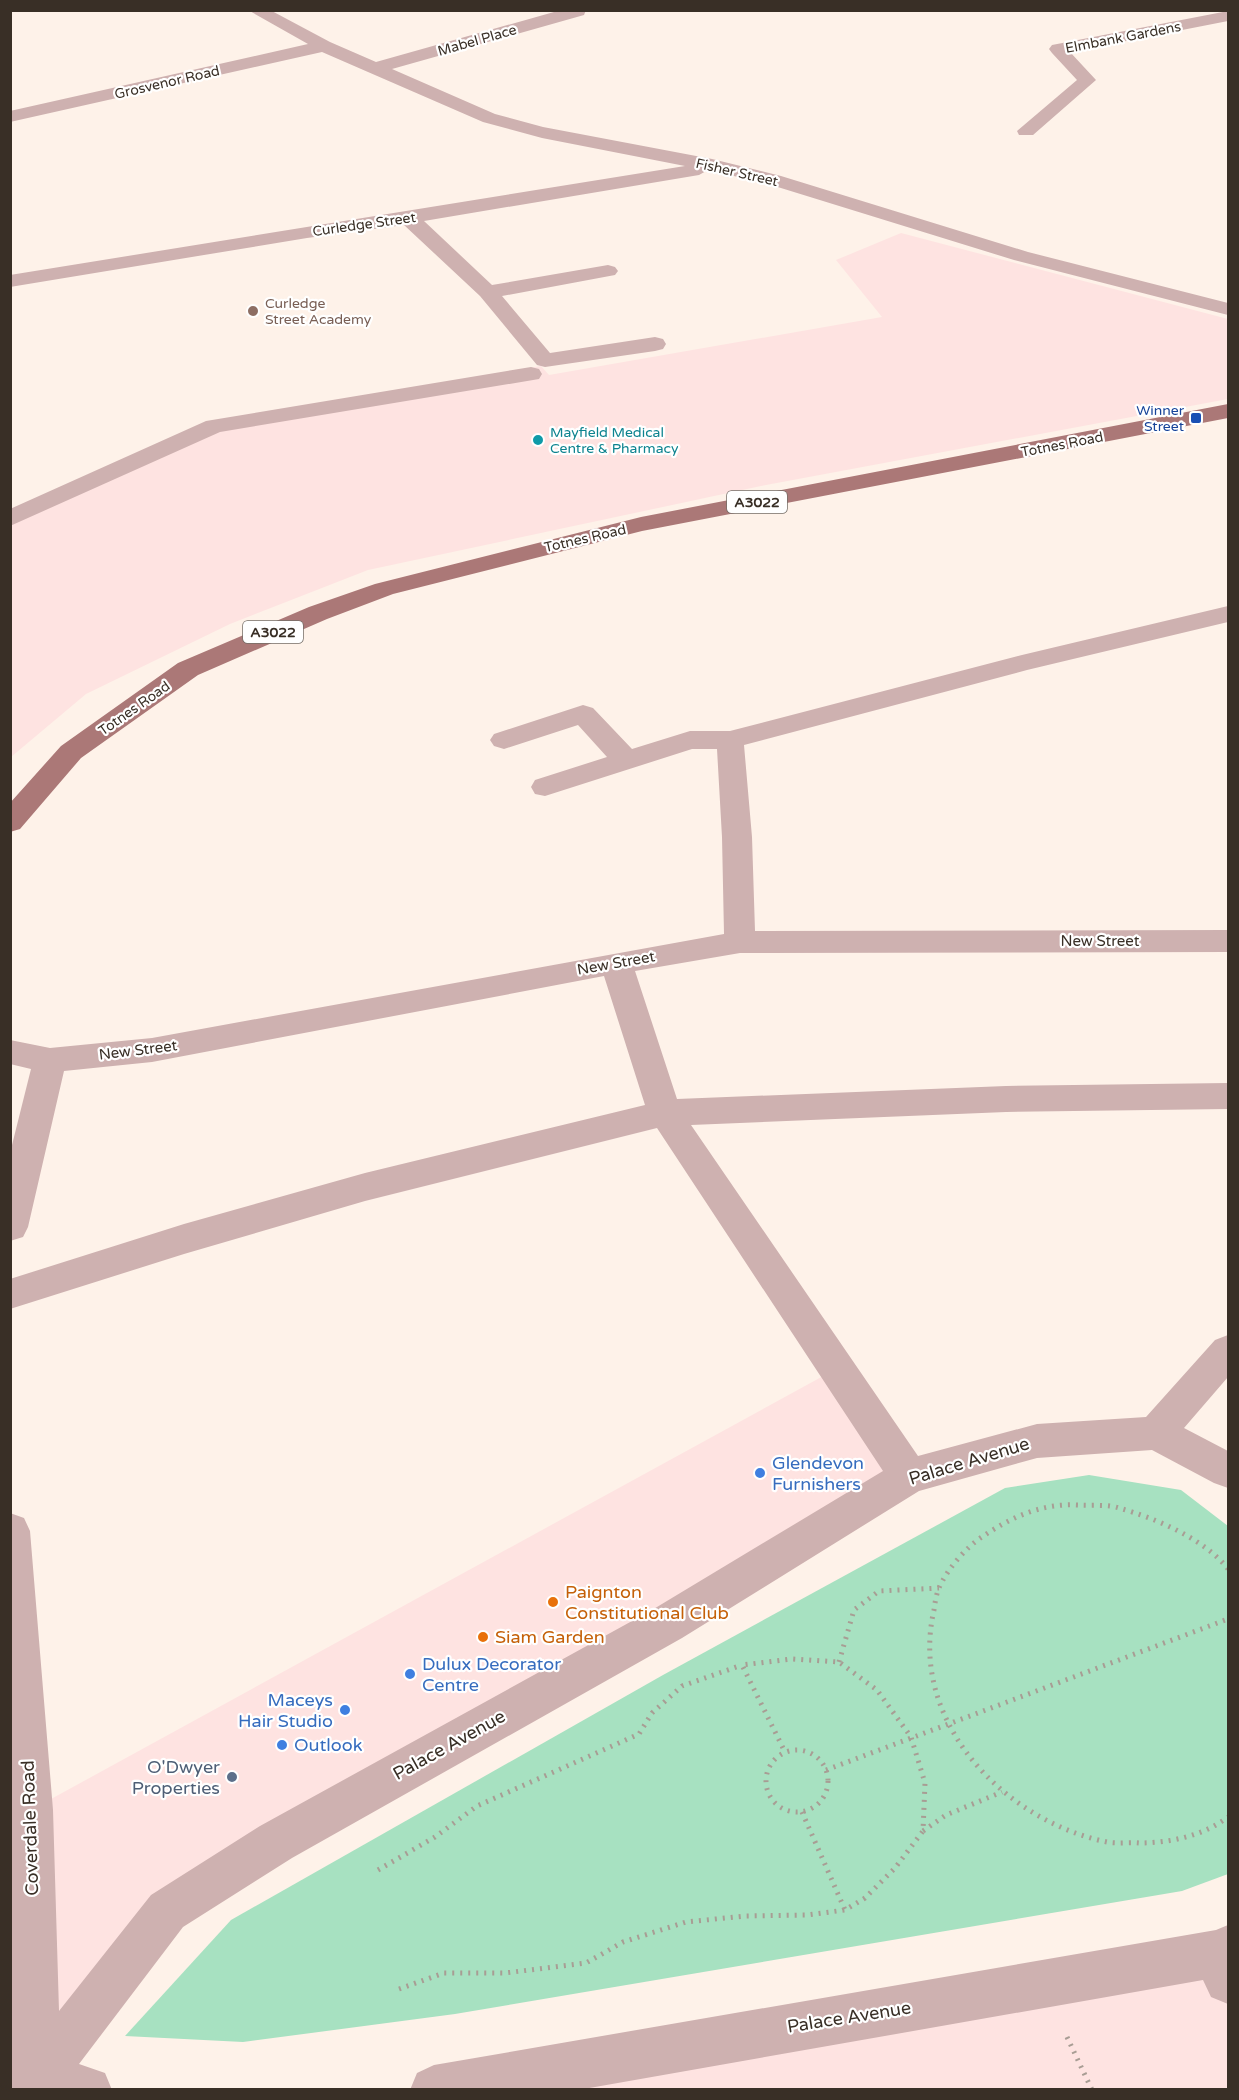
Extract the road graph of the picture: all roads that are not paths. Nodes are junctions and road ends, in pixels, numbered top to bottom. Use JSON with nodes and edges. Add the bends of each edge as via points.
{"nodes":[{"id":1,"x":256,"y":10,"type":"edge"},
{"id":2,"x":578,"y":11,"type":"edge"},
{"id":3,"x":1228,"y":15,"type":"edge"},
{"id":4,"x":324,"y":46,"type":"junction"},
{"id":5,"x":376,"y":68,"type":"junction"},
{"id":6,"x":10,"y":117,"type":"edge"},
{"id":7,"x":1026,"y":131,"type":"dead end"},
{"id":8,"x":717,"y":166,"type":"junction"},
{"id":9,"x":409,"y":218,"type":"junction"},
{"id":10,"x":608,"y":271,"type":"dead end"},
{"id":11,"x":10,"y":281,"type":"edge"},
{"id":12,"x":487,"y":292,"type":"junction"},
{"id":13,"x":1228,"y":309,"type":"edge"},
{"id":14,"x":655,"y":344,"type":"dead end"},
{"id":15,"x":531,"y":374,"type":"dead end"},
{"id":16,"x":1228,"y":411,"type":"edge"},
{"id":17,"x":10,"y":519,"type":"edge"},
{"id":18,"x":1228,"y":614,"type":"edge"},
{"id":19,"x":504,"y":740,"type":"dead end"},
{"id":20,"x":730,"y":740,"type":"junction"},
{"id":21,"x":626,"y":760,"type":"junction"},
{"id":22,"x":545,"y":787,"type":"dead end"},
{"id":23,"x":10,"y":822,"type":"edge"},
{"id":24,"x":1228,"y":941,"type":"edge"},
{"id":25,"x":740,"y":942,"type":"junction"},
{"id":26,"x":616,"y":963,"type":"junction"},
{"id":27,"x":10,"y":1052,"type":"edge"},
{"id":28,"x":50,"y":1060,"type":"junction"},
{"id":29,"x":1228,"y":1096,"type":"edge"},
{"id":30,"x":665,"y":1113,"type":"junction"},
{"id":31,"x":10,"y":1227,"type":"edge"},
{"id":32,"x":10,"y":1294,"type":"edge"},
{"id":33,"x":1228,"y":1351,"type":"edge"},
{"id":34,"x":1156,"y":1433,"type":"junction"},
{"id":35,"x":1228,"y":1471,"type":"edge"},
{"id":36,"x":909,"y":1476,"type":"junction"},
{"id":37,"x":10,"y":1531,"type":"edge"},
{"id":38,"x":1224,"y":1961,"type":"edge"},
{"id":39,"x":28,"y":2086,"type":"edge"},
{"id":40,"x":88,"y":2090,"type":"edge"},
{"id":41,"x":434,"y":2090,"type":"edge"}],
"edges":[{"from":1,"to":4,"type":"street","name":"Fisher Street"},
{"from":2,"to":5,"type":"street","name":"Mabel Place"},
{"from":3,"to":7,"type":"street","name":"Elmbank Gardens","via":[[1058,50],[1087,80]]},
{"from":4,"to":5,"type":"street","name":"Fisher Street"},
{"from":4,"to":6,"type":"street","name":"Grosvenor Road"},
{"from":5,"to":8,"type":"street","name":"Fisher Street","via":[[489,118]]},
{"from":8,"to":9,"type":"street","name":"Curledge Street"},
{"from":8,"to":13,"type":"street","name":"Fisher Street","via":[[860,205],[1021,256]]},
{"from":9,"to":11,"type":"street","name":"Curledge Street"},
{"from":9,"to":12,"type":"street"},
{"from":10,"to":12,"type":"street"},
{"from":12,"to":14,"type":"street","via":[[545,360]]},
{"from":15,"to":17,"type":"street","via":[[214,426]]},
{"from":16,"to":23,"type":"main road","name":"Totnes Road","number":"A3022","via":[[641,524],[384,589],[188,669],[71,752]]},
{"from":18,"to":20,"type":"street","via":[[1022,663]]},
{"from":19,"to":21,"type":"street","via":[[583,714]]},
{"from":20,"to":21,"type":"street","via":[[690,740]]},
{"from":20,"to":25,"type":"street"},
{"from":21,"to":22,"type":"street"},
{"from":24,"to":25,"type":"street","name":"New Street"},
{"from":25,"to":26,"type":"street","name":"New Street"},
{"from":26,"to":28,"type":"street","name":"New Street","via":[[152,1050]]},
{"from":26,"to":30,"type":"street"},
{"from":27,"to":28,"type":"street","name":"New Street"},
{"from":28,"to":31,"type":"street"},
{"from":29,"to":30,"type":"street","via":[[1006,1099]]},
{"from":30,"to":32,"type":"street","via":[[365,1187]]},
{"from":30,"to":36,"type":"street"},
{"from":33,"to":34,"type":"street"},
{"from":34,"to":35,"type":"street"},
{"from":34,"to":36,"type":"street","name":"Palace Avenue","via":[[1037,1441]]},
{"from":36,"to":39,"type":"street","name":"Palace Avenue","via":[[667,1624],[276,1842],[167,1911]]},
{"from":37,"to":39,"type":"street","name":"Coverdale Road","via":[[31,1810]]},
{"from":38,"to":41,"type":"street","name":"Palace Avenue"},
{"from":39,"to":40,"type":"street"}]}
